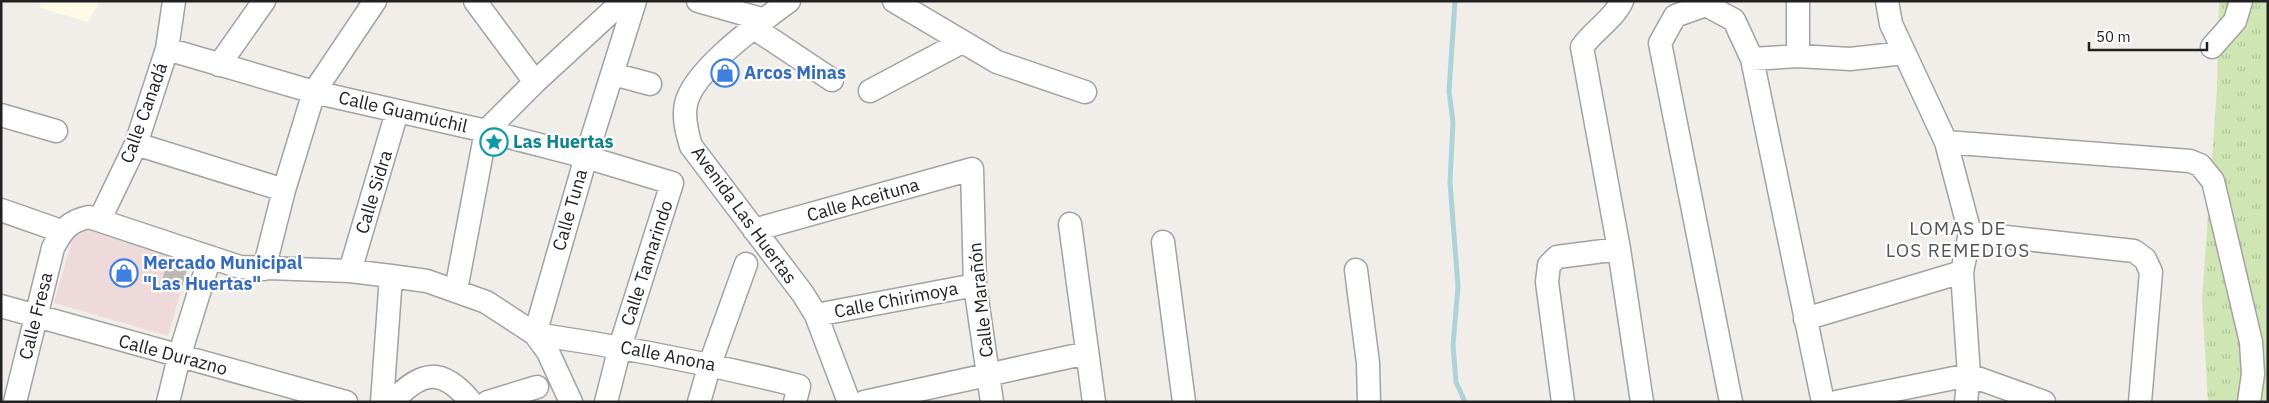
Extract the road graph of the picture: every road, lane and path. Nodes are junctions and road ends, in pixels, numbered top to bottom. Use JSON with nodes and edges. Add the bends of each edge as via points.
{"nodes":[{"id":1,"x":174,"y":1,"type":"edge"},
{"id":2,"x":264,"y":1,"type":"edge"},
{"id":3,"x":375,"y":1,"type":"edge"},
{"id":4,"x":475,"y":1,"type":"edge"},
{"id":5,"x":623,"y":1,"type":"edge"},
{"id":6,"x":635,"y":1,"type":"edge"},
{"id":7,"x":698,"y":1,"type":"edge"},
{"id":8,"x":894,"y":1,"type":"edge"},
{"id":9,"x":1622,"y":1,"type":"edge"},
{"id":10,"x":1798,"y":1,"type":"edge"},
{"id":11,"x":1888,"y":1,"type":"edge"},
{"id":12,"x":2242,"y":1,"type":"edge"},
{"id":13,"x":1706,"y":3,"type":"edge"},
{"id":14,"x":767,"y":13,"type":"edge"},
{"id":15,"x":962,"y":42,"type":"junction"},
{"id":16,"x":2212,"y":47,"type":"dead end"},
{"id":17,"x":166,"y":49,"type":"junction"},
{"id":18,"x":1904,"y":53,"type":"junction"},
{"id":19,"x":1798,"y":56,"type":"junction"},
{"id":20,"x":1752,"y":58,"type":"junction"},
{"id":21,"x":219,"y":65,"type":"junction"},
{"id":22,"x":613,"y":74,"type":"junction"},
{"id":23,"x":832,"y":80,"type":"dead end"},
{"id":24,"x":535,"y":82,"type":"junction"},
{"id":25,"x":650,"y":84,"type":"dead end"},
{"id":26,"x":870,"y":91,"type":"dead end"},
{"id":27,"x":314,"y":92,"type":"junction"},
{"id":28,"x":1085,"y":92,"type":"dead end"},
{"id":29,"x":397,"y":112,"type":"junction"},
{"id":30,"x":1,"y":115,"type":"edge"},
{"id":31,"x":56,"y":131,"type":"dead end"},
{"id":32,"x":486,"y":131,"type":"junction"},
{"id":33,"x":1946,"y":142,"type":"junction"},
{"id":34,"x":136,"y":144,"type":"junction"},
{"id":35,"x":586,"y":158,"type":"junction"},
{"id":36,"x":972,"y":169,"type":"joint"},
{"id":37,"x":284,"y":190,"type":"junction"},
{"id":38,"x":1,"y":210,"type":"edge"},
{"id":39,"x":100,"y":220,"type":"junction"},
{"id":40,"x":1070,"y":224,"type":"dead end"},
{"id":41,"x":754,"y":230,"type":"junction"},
{"id":42,"x":61,"y":231,"type":"junction"},
{"id":43,"x":1970,"y":233,"type":"junction"},
{"id":44,"x":1163,"y":242,"type":"dead end"},
{"id":45,"x":1619,"y":249,"type":"junction"},
{"id":46,"x":210,"y":257,"type":"junction"},
{"id":47,"x":746,"y":264,"type":"dead end"},
{"id":48,"x":264,"y":269,"type":"junction"},
{"id":49,"x":1356,"y":270,"type":"dead end"},
{"id":50,"x":350,"y":271,"type":"junction"},
{"id":51,"x":1962,"y":272,"type":"junction"},
{"id":52,"x":391,"y":276,"type":"junction"},
{"id":53,"x":975,"y":285,"type":"junction"},
{"id":54,"x":456,"y":290,"type":"junction"},
{"id":55,"x":1,"y":306,"type":"edge"},
{"id":56,"x":816,"y":315,"type":"junction"},
{"id":57,"x":35,"y":316,"type":"junction"},
{"id":58,"x":1805,"y":319,"type":"junction"},
{"id":59,"x":535,"y":334,"type":"junction"},
{"id":60,"x":620,"y":347,"type":"junction"},
{"id":61,"x":1087,"y":353,"type":"junction"},
{"id":62,"x":179,"y":357,"type":"junction"},
{"id":63,"x":710,"y":364,"type":"junction"},
{"id":64,"x":1969,"y":375,"type":"junction"},
{"id":65,"x":989,"y":376,"type":"junction"},
{"id":66,"x":537,"y":387,"type":"dead end"},
{"id":67,"x":797,"y":394,"type":"edge"},
{"id":68,"x":15,"y":402,"type":"edge"},
{"id":69,"x":168,"y":402,"type":"edge"},
{"id":70,"x":346,"y":402,"type":"edge"},
{"id":71,"x":382,"y":402,"type":"edge"},
{"id":72,"x":392,"y":402,"type":"edge"},
{"id":73,"x":472,"y":402,"type":"edge"},
{"id":74,"x":488,"y":402,"type":"edge"},
{"id":75,"x":572,"y":402,"type":"edge"},
{"id":76,"x":606,"y":402,"type":"edge"},
{"id":77,"x":699,"y":402,"type":"edge"},
{"id":78,"x":849,"y":402,"type":"edge"},
{"id":79,"x":864,"y":402,"type":"edge"},
{"id":80,"x":992,"y":402,"type":"edge"},
{"id":81,"x":1094,"y":402,"type":"edge"},
{"id":82,"x":1184,"y":402,"type":"edge"},
{"id":83,"x":1369,"y":402,"type":"edge"},
{"id":84,"x":1562,"y":402,"type":"edge"},
{"id":85,"x":1642,"y":402,"type":"edge"},
{"id":86,"x":1731,"y":402,"type":"edge"},
{"id":87,"x":1823,"y":402,"type":"edge"},
{"id":88,"x":1836,"y":402,"type":"edge"},
{"id":89,"x":1966,"y":402,"type":"edge"},
{"id":90,"x":2044,"y":402,"type":"edge"},
{"id":91,"x":2140,"y":402,"type":"edge"},
{"id":92,"x":2249,"y":402,"type":"edge"}],
"edges":[{"from":1,"to":17,"type":"street","name":"Calle Canadá"},
{"from":2,"to":21,"type":"street"},
{"from":3,"to":27,"type":"street"},
{"from":4,"to":24,"type":"street"},
{"from":5,"to":24,"type":"street","name":"Calle Guamúchil"},
{"from":6,"to":22,"type":"street","name":"Calle Tuna"},
{"from":7,"to":14,"type":"street"},
{"from":8,"to":15,"type":"street"},
{"from":9,"to":45,"type":"street","via":[[1582,47]]},
{"from":10,"to":19,"type":"street"},
{"from":11,"to":18,"type":"street","via":[[1891,24]]},
{"from":12,"to":16,"type":"street","via":[[2235,21]]},
{"from":13,"to":20,"type":"street","via":[[1734,20]]},
{"from":13,"to":86,"type":"street","via":[[1675,16],[1660,43]]},
{"from":14,"to":23,"type":"street"},
{"from":14,"to":41,"type":"street","name":"Avenida Las Huertas","via":[[708,69],[686,104],[685,119],[691,146]]},
{"from":15,"to":26,"type":"street"},
{"from":15,"to":28,"type":"street","via":[[997,62]]},
{"from":17,"to":21,"type":"street","name":"Calle Guamúchil"},
{"from":17,"to":34,"type":"street","name":"Calle Canadá"},
{"from":18,"to":19,"type":"street","via":[[1850,59]]},
{"from":18,"to":33,"type":"street"},
{"from":19,"to":20,"type":"street"},
{"from":20,"to":58,"type":"street"},
{"from":21,"to":27,"type":"street","name":"Calle Guamúchil"},
{"from":22,"to":25,"type":"street"},
{"from":22,"to":35,"type":"street","name":"Calle Tuna"},
{"from":24,"to":32,"type":"street","name":"Calle Guamúchil"},
{"from":27,"to":29,"type":"street","name":"Calle Guamúchil"},
{"from":27,"to":37,"type":"street"},
{"from":29,"to":32,"type":"street","name":"Calle Guamúchil"},
{"from":29,"to":50,"type":"street","name":"Calle Sidra"},
{"from":30,"to":31,"type":"street"},
{"from":32,"to":35,"type":"street"},
{"from":32,"to":54,"type":"street"},
{"from":33,"to":43,"type":"street"},
{"from":33,"to":92,"type":"street","via":[[2190,161],[2200,165],[2213,181],[2251,342],[2253,374]]},
{"from":34,"to":37,"type":"street"},
{"from":34,"to":39,"type":"street","name":"Calle Canadá"},
{"from":35,"to":59,"type":"street","name":"Calle Tuna"},
{"from":35,"to":60,"type":"street","name":"Calle Tamarindo","via":[[672,183]]},
{"from":36,"to":41,"type":"street","name":"Calle Aceituna"},
{"from":36,"to":53,"type":"street","name":"Calle Marañón"},
{"from":37,"to":48,"type":"street"},
{"from":38,"to":42,"type":"street"},
{"from":39,"to":42,"type":"street","via":[[89,217],[77,220]]},
{"from":39,"to":46,"type":"street"},
{"from":40,"to":61,"type":"street"},
{"from":41,"to":56,"type":"street","name":"Avenida Las Huertas"},
{"from":42,"to":57,"type":"street","name":"Calle Fresa","via":[[53,248]]},
{"from":43,"to":51,"type":"street"},
{"from":43,"to":91,"type":"street","via":[[2134,251],[2145,259],[2150,272]]},
{"from":44,"to":82,"type":"street"},
{"from":45,"to":84,"type":"street","via":[[1557,257],[1549,265],[1547,282]]},
{"from":45,"to":85,"type":"street"},
{"from":46,"to":48,"type":"street","via":[[240,267]]},
{"from":46,"to":62,"type":"street"},
{"from":47,"to":63,"type":"street"},
{"from":48,"to":50,"type":"street"},
{"from":49,"to":83,"type":"street","via":[[1368,363]]},
{"from":50,"to":52,"type":"street"},
{"from":51,"to":58,"type":"street"},
{"from":51,"to":64,"type":"street"},
{"from":52,"to":54,"type":"street","via":[[427,281]]},
{"from":52,"to":71,"type":"street"},
{"from":53,"to":56,"type":"street","name":"Calle Chirimoya"},
{"from":53,"to":65,"type":"street","name":"Calle Marañón"},
{"from":54,"to":59,"type":"street","via":[[486,302]]},
{"from":55,"to":57,"type":"street","name":"Calle Durazno"},
{"from":56,"to":78,"type":"street","name":"Avenida Las Huertas"},
{"from":57,"to":62,"type":"street","name":"Calle Durazno"},
{"from":57,"to":68,"type":"street","name":"Calle Fresa"},
{"from":58,"to":87,"type":"street"},
{"from":59,"to":60,"type":"street","name":"Calle Anona"},
{"from":59,"to":75,"type":"street","via":[[548,352]]},
{"from":60,"to":63,"type":"street","name":"Calle Anona"},
{"from":60,"to":76,"type":"street","name":"Calle Tamarindo"},
{"from":61,"to":65,"type":"street"},
{"from":61,"to":81,"type":"street"},
{"from":62,"to":69,"type":"street"},
{"from":62,"to":70,"type":"street","name":"Calle Durazno"},
{"from":63,"to":67,"type":"street","name":"Calle Anona"},
{"from":63,"to":77,"type":"street"},
{"from":64,"to":88,"type":"street"},
{"from":64,"to":89,"type":"street"},
{"from":64,"to":90,"type":"street"},
{"from":65,"to":79,"type":"street"},
{"from":65,"to":80,"type":"street","name":"Calle Marañón"},
{"from":66,"to":74,"type":"street"},
{"from":72,"to":73,"type":"street","via":[[408,385],[423,378],[439,377],[458,386]]}]}
